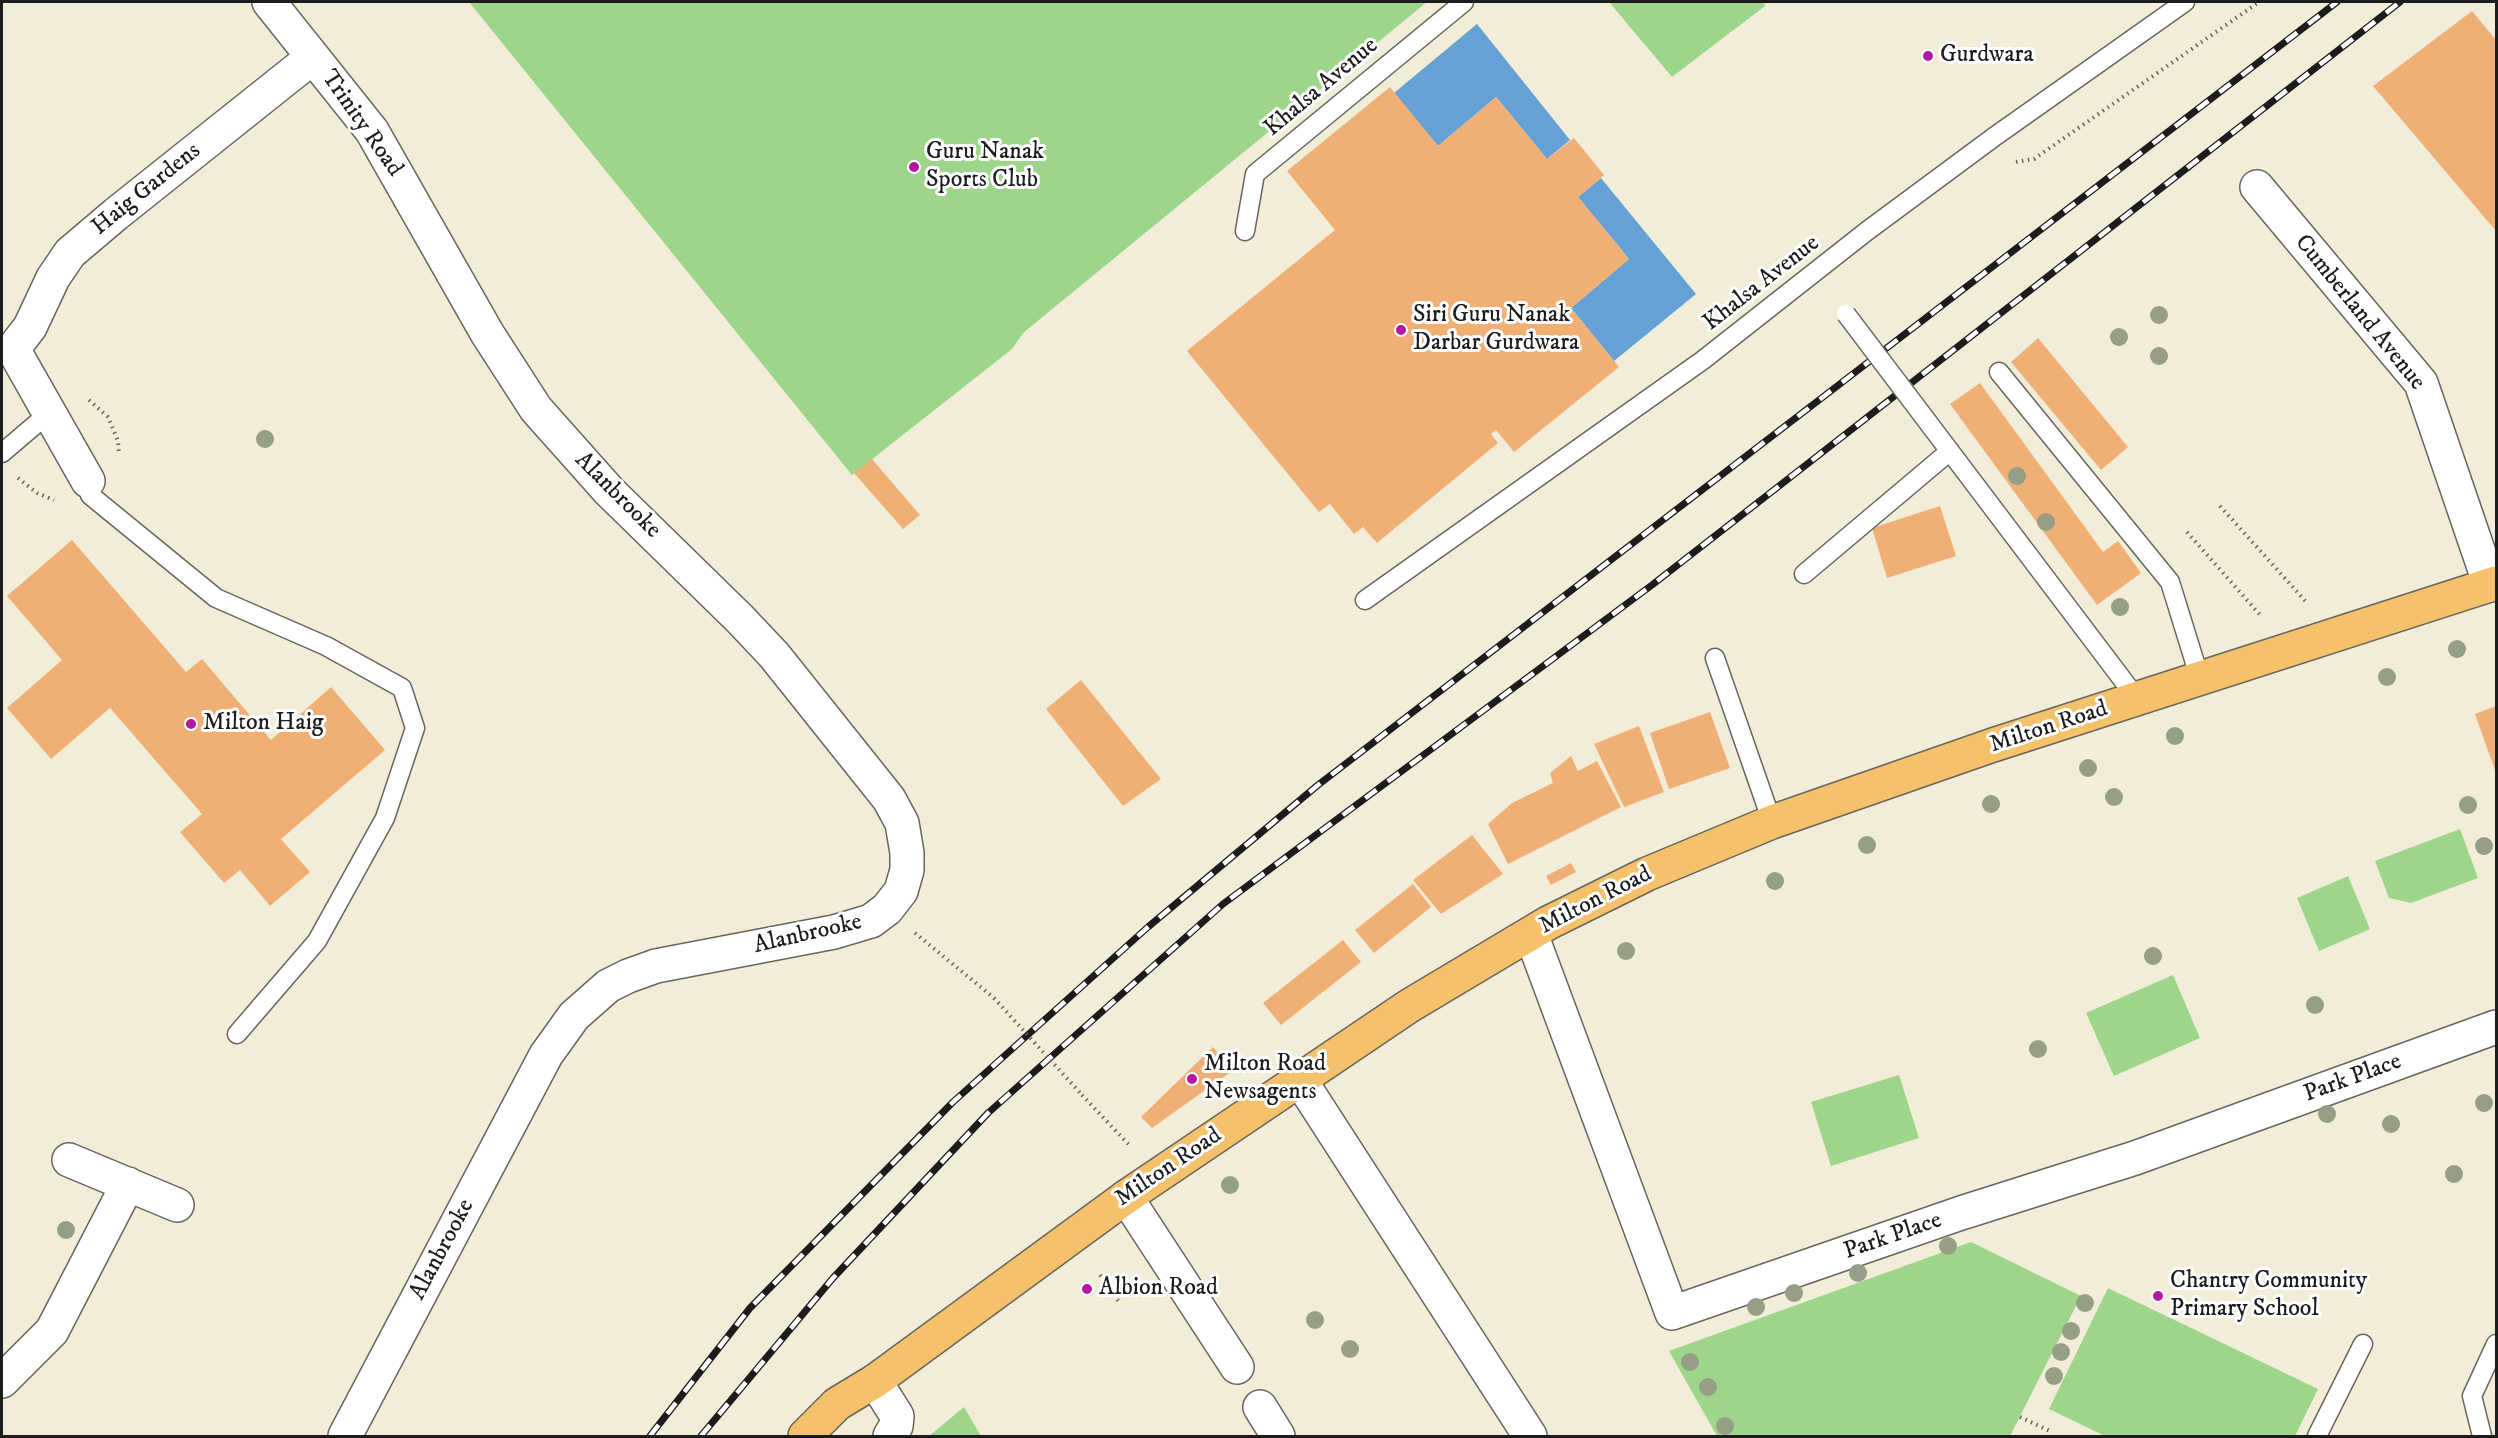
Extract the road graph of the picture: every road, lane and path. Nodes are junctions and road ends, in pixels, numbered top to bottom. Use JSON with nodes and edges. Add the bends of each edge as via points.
{"nodes":[{"id":1,"x":269,"y":2,"type":"edge"},
{"id":2,"x":1464,"y":2,"type":"edge"},
{"id":3,"x":2186,"y":2,"type":"edge"},
{"id":4,"x":313,"y":57,"type":"junction"},
{"id":5,"x":2257,"y":187,"type":"dead end"},
{"id":6,"x":1245,"y":231,"type":"dead end"},
{"id":7,"x":441,"y":254,"type":"joint"},
{"id":8,"x":1846,"y":314,"type":"dead end"},
{"id":9,"x":7,"y":349,"type":"edge"},
{"id":10,"x":1999,"y":372,"type":"dead end"},
{"id":11,"x":86,"y":399,"type":"dead end"},
{"id":12,"x":49,"y":413,"type":"junction"},
{"id":13,"x":6,"y":450,"type":"edge"},
{"id":14,"x":1950,"y":451,"type":"junction"},
{"id":15,"x":89,"y":488,"type":"junction"},
{"id":16,"x":2220,"y":506,"type":"dead end"},
{"id":17,"x":2187,"y":532,"type":"dead end"},
{"id":18,"x":1804,"y":574,"type":"dead end"},
{"id":19,"x":2493,"y":584,"type":"edge"},
{"id":20,"x":1365,"y":600,"type":"dead end"},
{"id":21,"x":2336,"y":635,"type":"junction"},
{"id":22,"x":2291,"y":650,"type":"junction"},
{"id":23,"x":1715,"y":658,"type":"dead end"},
{"id":24,"x":2200,"y":679,"type":"junction"},
{"id":25,"x":2138,"y":700,"type":"junction"},
{"id":26,"x":1772,"y":822,"type":"junction"},
{"id":27,"x":887,"y":909,"type":"junction"},
{"id":28,"x":1531,"y":934,"type":"junction"},
{"id":29,"x":2496,"y":1027,"type":"edge"},
{"id":30,"x":237,"y":1034,"type":"dead end"},
{"id":31,"x":1300,"y":1080,"type":"junction"},
{"id":32,"x":1135,"y":1150,"type":"dead end"},
{"id":33,"x":69,"y":1160,"type":"dead end"},
{"id":34,"x":128,"y":1184,"type":"junction"},
{"id":35,"x":1126,"y":1197,"type":"junction"},
{"id":36,"x":177,"y":1206,"type":"dead end"},
{"id":37,"x":1100,"y":1275,"type":"dead end"},
{"id":38,"x":1119,"y":1302,"type":"dead end"},
{"id":39,"x":2363,"y":1344,"type":"dead end"},
{"id":40,"x":2496,"y":1344,"type":"edge"},
{"id":41,"x":1237,"y":1367,"type":"dead end"},
{"id":42,"x":2,"y":1381,"type":"edge"},
{"id":43,"x":875,"y":1381,"type":"junction"},
{"id":44,"x":1260,"y":1407,"type":"dead end"},
{"id":45,"x":2020,"y":1417,"type":"dead end"},
{"id":46,"x":2052,"y":1432,"type":"dead end"},
{"id":47,"x":345,"y":1437,"type":"edge"},
{"id":48,"x":805,"y":1437,"type":"edge"},
{"id":49,"x":890,"y":1437,"type":"edge"},
{"id":50,"x":1278,"y":1437,"type":"edge"},
{"id":51,"x":1530,"y":1437,"type":"edge"},
{"id":52,"x":2317,"y":1437,"type":"edge"},
{"id":53,"x":2482,"y":1437,"type":"edge"}],
"edges":[{"from":1,"to":4,"type":"street","name":"Trinity Road"},
{"from":2,"to":6,"type":"lane","name":"Khalsa Avenue","via":[[1255,174]]},
{"from":3,"to":20,"type":"lane","name":"Khalsa Avenue","via":[[1876,224],[1703,360]]},
{"from":4,"to":7,"type":"street","name":"Trinity Road","via":[[372,131]]},
{"from":4,"to":9,"type":"street","name":"Haig Gardens","via":[[70,254],[53,278],[30,327]]},
{"from":5,"to":19,"type":"street","name":"Cumberland Avenue","via":[[2421,383]]},
{"from":7,"to":27,"type":"street","name":"Alanbrooke","via":[[536,409],[609,491],[757,636],[889,799],[903,829],[908,866],[901,891]]},
{"from":8,"to":14,"type":"lane","bridge":true},
{"from":9,"to":12,"type":"street","name":"Haig Gardens"},
{"from":10,"to":24,"type":"lane","via":[[2170,582]]},
{"from":11,"to":15,"type":"path","via":[[108,417],[119,449],[111,474],[101,487]]},
{"from":12,"to":13,"type":"lane"},
{"from":12,"to":15,"type":"street","name":"Haig Gardens"},
{"from":13,"to":15,"type":"path","via":[[16,475],[50,500],[61,501]]},
{"from":14,"to":18,"type":"lane"},
{"from":14,"to":25,"type":"lane"},
{"from":15,"to":30,"type":"lane","via":[[216,598],[326,646],[402,688],[415,728],[385,818],[317,940]]},
{"from":16,"to":21,"type":"path"},
{"from":17,"to":22,"type":"path"},
{"from":19,"to":21,"type":"main road","name":"Milton Road"},
{"from":21,"to":22,"type":"main road","name":"Milton Road"},
{"from":22,"to":24,"type":"main road","name":"Milton Road"},
{"from":23,"to":26,"type":"lane"},
{"from":24,"to":25,"type":"main road","name":"Milton Road"},
{"from":25,"to":26,"type":"main road","name":"Milton Road","via":[[1993,745]]},
{"from":26,"to":28,"type":"main road","name":"Milton Road","via":[[1647,874]]},
{"from":27,"to":32,"type":"path","bridge":true,"via":[[994,998]]},
{"from":27,"to":47,"type":"street","name":"Alanbrooke","via":[[871,921],[834,932],[656,966],[608,986],[585,1004],[546,1055]]},
{"from":28,"to":29,"type":"street","name":"Park Place","via":[[1672,1313],[1961,1213],[2135,1158]]},
{"from":28,"to":31,"type":"main road","name":"Milton Road","via":[[1409,1006]]},
{"from":31,"to":35,"type":"main road","name":"Milton Road"},
{"from":31,"to":51,"type":"street"},
{"from":33,"to":34,"type":"street"},
{"from":34,"to":36,"type":"street"},
{"from":34,"to":42,"type":"street","via":[[52,1331]]},
{"from":35,"to":41,"type":"street"},
{"from":35,"to":43,"type":"main road","name":"Milton Road"},
{"from":37,"to":38,"type":"path"},
{"from":39,"to":52,"type":"lane"},
{"from":40,"to":53,"type":"lane","via":[[2472,1396]]},
{"from":43,"to":48,"type":"main road","name":"Milton Road","via":[[837,1404]]},
{"from":43,"to":49,"type":"street","via":[[897,1416]]},
{"from":44,"to":50,"type":"street"},
{"from":45,"to":46,"type":"path"}]}
